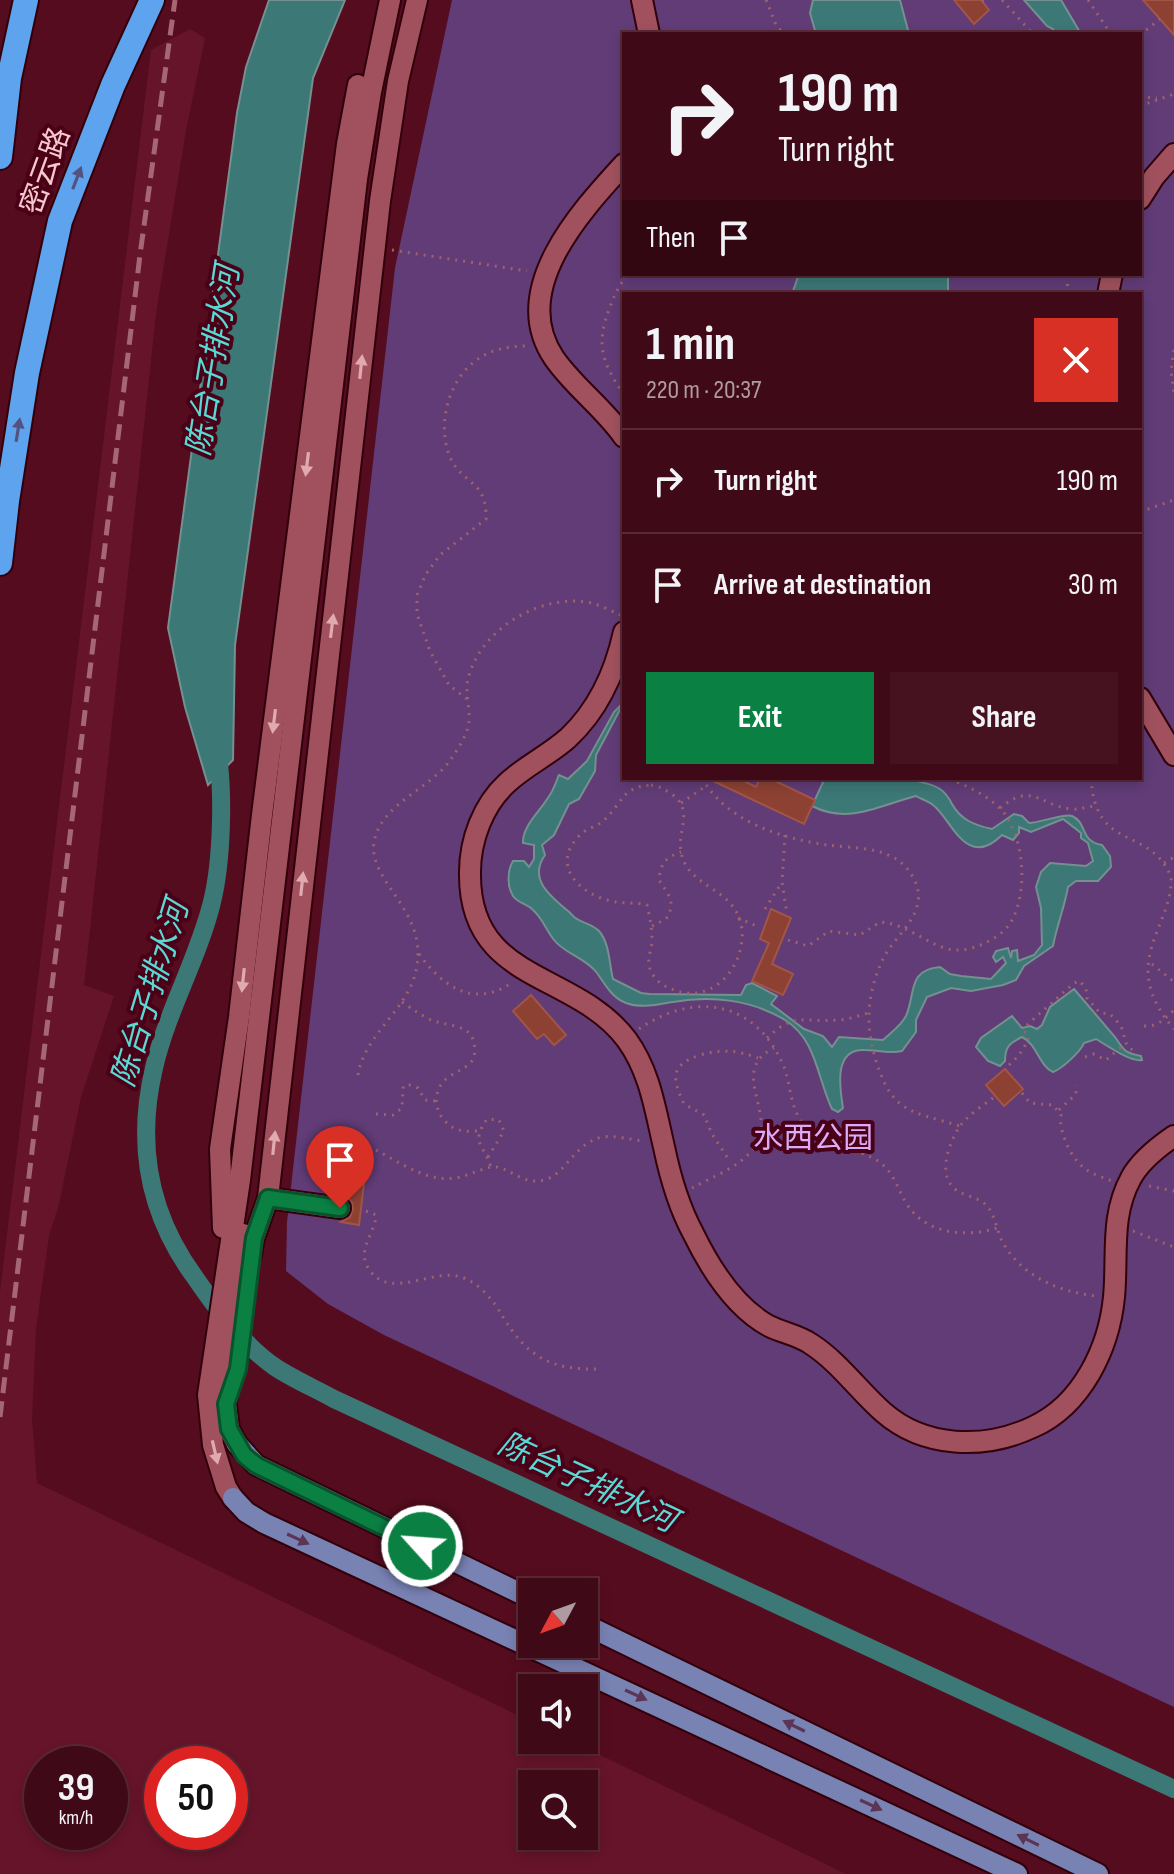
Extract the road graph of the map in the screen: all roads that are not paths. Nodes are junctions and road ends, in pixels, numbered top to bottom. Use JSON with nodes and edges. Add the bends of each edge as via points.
{"nodes":[{"id":1,"x":26,"y":0,"type":"edge"},
{"id":2,"x":152,"y":0,"type":"edge"},
{"id":3,"x":380,"y":0,"type":"edge"},
{"id":4,"x":390,"y":0,"type":"edge"},
{"id":5,"x":400,"y":0,"type":"edge"},
{"id":6,"x":417,"y":0,"type":"edge"},
{"id":7,"x":642,"y":0,"type":"edge"},
{"id":8,"x":649,"y":32,"type":"edge"},
{"id":9,"x":1174,"y":154,"type":"edge"},
{"id":10,"x":0,"y":157,"type":"edge"},
{"id":11,"x":622,"y":166,"type":"edge"},
{"id":12,"x":1142,"y":196,"type":"edge"},
{"id":13,"x":622,"y":435,"type":"edge"},
{"id":14,"x":0,"y":563,"type":"edge"},
{"id":15,"x":622,"y":641,"type":"edge"},
{"id":16,"x":1142,"y":701,"type":"edge"},
{"id":17,"x":1174,"y":755,"type":"edge"},
{"id":18,"x":1174,"y":1136,"type":"edge"},
{"id":19,"x":268,"y":1198,"type":"junction"},
{"id":20,"x":340,"y":1208,"type":"dead end"},
{"id":21,"x":234,"y":1261,"type":"junction"},
{"id":22,"x":217,"y":1400,"type":"junction"},
{"id":23,"x":237,"y":1444,"type":"joint"},
{"id":24,"x":233,"y":1498,"type":"joint"},
{"id":25,"x":518,"y":1592,"type":"edge"},
{"id":26,"x":598,"y":1631,"type":"edge"},
{"id":27,"x":1017,"y":1874,"type":"edge"},
{"id":28,"x":1098,"y":1874,"type":"edge"}],
"edges":[{"from":1,"to":10,"type":"highway","name":"密云路","via":[[9,78]]},
{"from":14,"to":2,"type":"highway","name":"密云路","one_way":true,"via":[[27,373],[60,221]]},
{"from":3,"to":21,"type":"street","one_way":true,"via":[[347,144],[220,1149],[223,1225]]},
{"from":4,"to":21,"type":"street","via":[[355,191]]},
{"from":5,"to":21,"type":"street","via":[[368,162]]},
{"from":19,"to":6,"type":"street","one_way":true,"via":[[380,201],[398,81]]},
{"from":7,"to":8,"type":"street"},
{"from":9,"to":12,"type":"street"},
{"from":11,"to":13,"type":"street","via":[[582,212],[546,274],[538,304],[554,357]]},
{"from":15,"to":18,"type":"street","via":[[596,706],[568,738],[506,784],[488,807],[474,840],[471,893],[482,929],[494,946],[525,972],[585,1003],[625,1038],[645,1072],[678,1196],[705,1257],[746,1310],[809,1342],[885,1414],[919,1434],[977,1443],[1036,1426],[1071,1398],[1095,1364],[1114,1296],[1116,1225],[1128,1182]]},
{"from":16,"to":17,"type":"street"},
{"from":19,"to":20,"type":"street"},
{"from":19,"to":21,"type":"street","via":[[254,1238]]},
{"from":21,"to":22,"type":"street"},
{"from":22,"to":23,"type":"street"},
{"from":22,"to":24,"type":"street","one_way":true,"via":[[213,1445]]},
{"from":23,"to":25,"type":"main road","via":[[256,1465]]},
{"from":24,"to":27,"type":"main road","one_way":true,"via":[[264,1523]]},
{"from":28,"to":26,"type":"main road","one_way":true}]}
